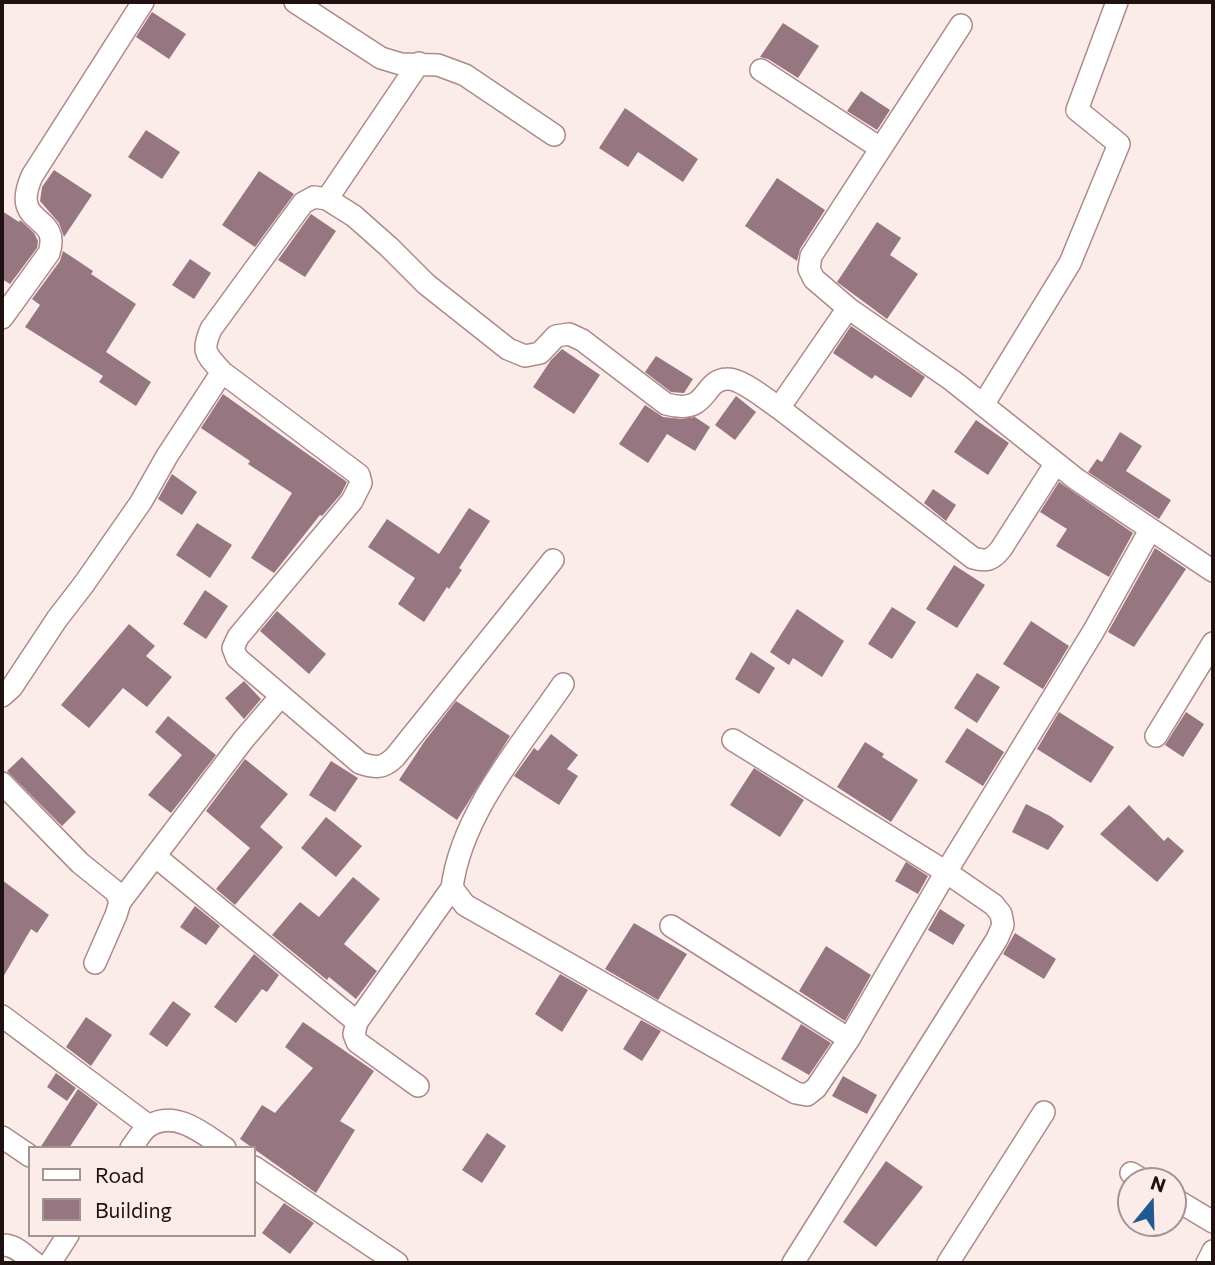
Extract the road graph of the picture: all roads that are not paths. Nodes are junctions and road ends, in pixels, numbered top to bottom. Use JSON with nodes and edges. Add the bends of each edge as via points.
{"nodes":[{"id":1,"x":143,"y":2,"type":"edge"},
{"id":2,"x":295,"y":2,"type":"edge"},
{"id":3,"x":1117,"y":2,"type":"edge"},
{"id":4,"x":961,"y":25,"type":"dead end"},
{"id":5,"x":419,"y":63,"type":"junction"},
{"id":6,"x":761,"y":71,"type":"dead end"},
{"id":7,"x":554,"y":135,"type":"dead end"},
{"id":8,"x":880,"y":148,"type":"junction"},
{"id":9,"x":327,"y":199,"type":"junction"},
{"id":10,"x":848,"y":308,"type":"junction"},
{"id":11,"x":2,"y":318,"type":"edge"},
{"id":12,"x":222,"y":372,"type":"junction"},
{"id":13,"x":983,"y":405,"type":"junction"},
{"id":14,"x":779,"y":408,"type":"junction"},
{"id":15,"x":1056,"y":463,"type":"junction"},
{"id":16,"x":1150,"y":530,"type":"junction"},
{"id":17,"x":552,"y":559,"type":"dead end"},
{"id":18,"x":1213,"y":571,"type":"edge"},
{"id":19,"x":1213,"y":643,"type":"edge"},
{"id":20,"x":563,"y":684,"type":"dead end"},
{"id":21,"x":2,"y":696,"type":"edge"},
{"id":22,"x":281,"y":696,"type":"junction"},
{"id":23,"x":1156,"y":736,"type":"dead end"},
{"id":24,"x":733,"y":740,"type":"dead end"},
{"id":25,"x":2,"y":783,"type":"edge"},
{"id":26,"x":155,"y":856,"type":"junction"},
{"id":27,"x":946,"y":873,"type":"junction"},
{"id":28,"x":452,"y":888,"type":"junction"},
{"id":29,"x":120,"y":902,"type":"junction"},
{"id":30,"x":671,"y":926,"type":"dead end"},
{"id":31,"x":95,"y":963,"type":"dead end"},
{"id":32,"x":2,"y":1016,"type":"edge"},
{"id":33,"x":357,"y":1023,"type":"junction"},
{"id":34,"x":849,"y":1039,"type":"junction"},
{"id":35,"x":418,"y":1086,"type":"dead end"},
{"id":36,"x":1044,"y":1112,"type":"dead end"},
{"id":37,"x":149,"y":1126,"type":"junction"},
{"id":38,"x":2,"y":1137,"type":"edge"},
{"id":39,"x":133,"y":1146,"type":"edge"},
{"id":40,"x":222,"y":1146,"type":"edge"},
{"id":41,"x":28,"y":1155,"type":"edge"},
{"id":42,"x":256,"y":1168,"type":"edge"},
{"id":43,"x":1187,"y":1206,"type":"edge"},
{"id":44,"x":1213,"y":1222,"type":"edge"},
{"id":45,"x":67,"y":1237,"type":"edge"},
{"id":46,"x":2,"y":1245,"type":"edge"},
{"id":47,"x":1213,"y":1251,"type":"edge"},
{"id":48,"x":35,"y":1263,"type":"edge"},
{"id":49,"x":50,"y":1263,"type":"edge"},
{"id":50,"x":397,"y":1263,"type":"edge"},
{"id":51,"x":793,"y":1263,"type":"edge"},
{"id":52,"x":948,"y":1263,"type":"edge"},
{"id":53,"x":1207,"y":1263,"type":"edge"}],
"edges":[{"from":1,"to":11,"type":"street","via":[[29,183],[24,200],[28,212],[49,229],[53,241]]},
{"from":2,"to":5,"type":"street","via":[[381,58]]},
{"from":3,"to":13,"type":"street","via":[[1077,110],[1119,145],[1070,263]]},
{"from":4,"to":8,"type":"street"},
{"from":5,"to":7,"type":"street","via":[[465,75]]},
{"from":5,"to":9,"type":"street"},
{"from":6,"to":8,"type":"street"},
{"from":8,"to":10,"type":"street","via":[[811,256],[808,269]]},
{"from":9,"to":12,"type":"street","via":[[314,197],[303,203],[211,328],[206,354]]},
{"from":9,"to":14,"type":"street","via":[[354,216],[426,284],[509,349],[525,356],[540,354],[556,336],[569,334],[666,404],[694,405],[717,382],[727,379]]},
{"from":10,"to":13,"type":"street"},
{"from":10,"to":14,"type":"street"},
{"from":12,"to":21,"type":"street","via":[[141,502]]},
{"from":12,"to":22,"type":"street","via":[[359,475],[361,483],[352,501],[238,636],[233,648],[237,659]]},
{"from":13,"to":15,"type":"street"},
{"from":14,"to":15,"type":"street","via":[[973,558],[983,561],[993,559],[1001,549]]},
{"from":15,"to":16,"type":"street"},
{"from":16,"to":18,"type":"street"},
{"from":16,"to":27,"type":"street"},
{"from":17,"to":22,"type":"street","via":[[387,765],[374,768],[360,763]]},
{"from":19,"to":23,"type":"street"},
{"from":20,"to":28,"type":"street","via":[[466,836]]},
{"from":22,"to":26,"type":"street"},
{"from":24,"to":27,"type":"street"},
{"from":25,"to":29,"type":"street","via":[[79,863],[116,892]]},
{"from":26,"to":29,"type":"street"},
{"from":26,"to":33,"type":"street"},
{"from":27,"to":34,"type":"street"},
{"from":27,"to":51,"type":"street","via":[[994,905],[1003,925],[998,939]]},
{"from":28,"to":33,"type":"street"},
{"from":28,"to":34,"type":"street","via":[[465,905],[796,1093],[807,1095],[816,1088]]},
{"from":29,"to":31,"type":"street"},
{"from":30,"to":34,"type":"street"},
{"from":32,"to":37,"type":"street"},
{"from":33,"to":35,"type":"street","via":[[357,1042]]},
{"from":36,"to":52,"type":"street"},
{"from":37,"to":39,"type":"street"},
{"from":37,"to":40,"type":"street","via":[[172,1120],[195,1128]]},
{"from":38,"to":41,"type":"street"},
{"from":42,"to":50,"type":"street"},
{"from":43,"to":44,"type":"street"},
{"from":45,"to":49,"type":"street"},
{"from":46,"to":48,"type":"street","via":[[18,1249]]},
{"from":47,"to":53,"type":"street"}]}
